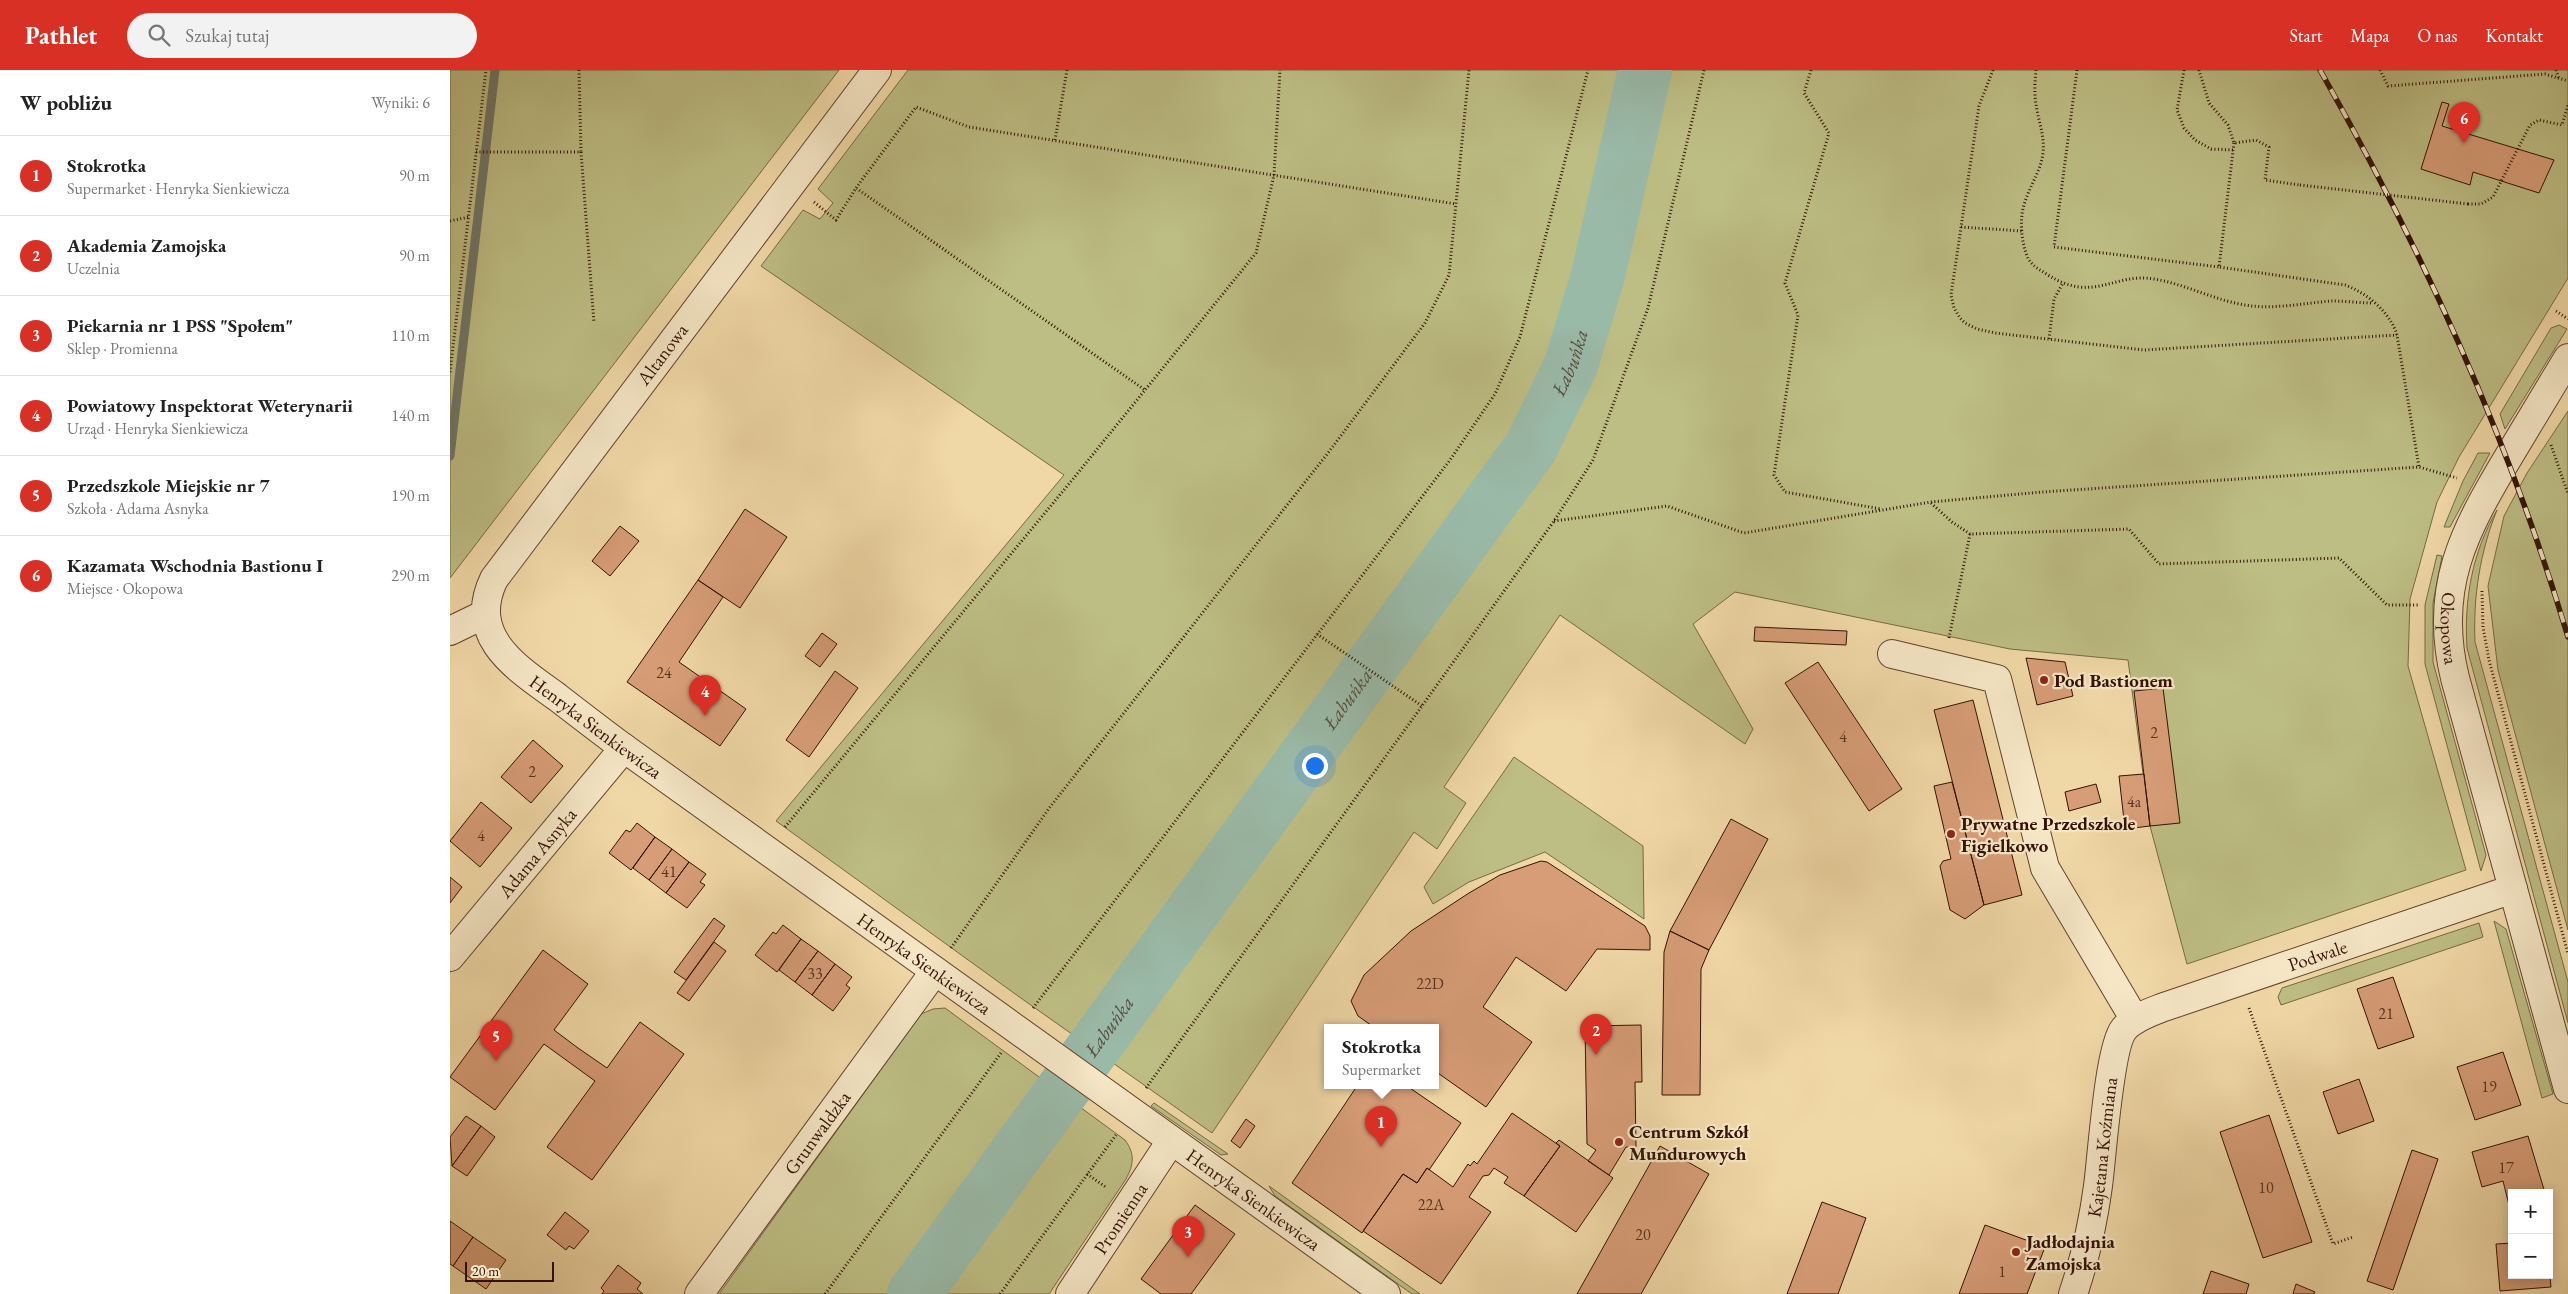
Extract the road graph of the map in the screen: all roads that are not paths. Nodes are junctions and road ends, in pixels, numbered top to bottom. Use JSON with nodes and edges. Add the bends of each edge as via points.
{"nodes":[{"id":1,"x":877,"y":70,"type":"edge"},
{"id":2,"x":2568,"y":358,"type":"edge"},
{"id":3,"x":486,"y":614,"type":"junction"},
{"id":4,"x":450,"y":631,"type":"edge"},
{"id":5,"x":1892,"y":654,"type":"dead end"},
{"id":6,"x":624,"y":748,"type":"junction"},
{"id":7,"x":2513,"y":889,"type":"junction"},
{"id":8,"x":450,"y":957,"type":"edge"},
{"id":9,"x":940,"y":964,"type":"junction"},
{"id":10,"x":2129,"y":1025,"type":"junction"},
{"id":11,"x":2568,"y":1089,"type":"edge"},
{"id":12,"x":1171,"y":1141,"type":"junction"},
{"id":13,"x":699,"y":1294,"type":"edge"},
{"id":14,"x":1070,"y":1294,"type":"edge"},
{"id":15,"x":1386,"y":1294,"type":"edge"},
{"id":16,"x":2074,"y":1294,"type":"edge"}],
"edges":[{"from":1,"to":3,"type":"street","name":"Altanowa","via":[[499,573],[490,588]]},
{"from":2,"to":7,"type":"street","name":"Okopowa","via":[[2470,525],[2456,559],[2449,601],[2450,660]]},
{"from":3,"to":4,"type":"street"},
{"from":3,"to":6,"type":"street","name":"Henryka Sienkiewicza","via":[[500,651],[518,669]]},
{"from":5,"to":10,"type":"street","via":[[1997,679],[2045,868]]},
{"from":6,"to":8,"type":"street","name":"Adama Asnyka"},
{"from":6,"to":9,"type":"street","name":"Henryka Sienkiewicza"},
{"from":7,"to":10,"type":"street","name":"Podwale","via":[[2164,1007]]},
{"from":7,"to":11,"type":"street","name":"Okopowa"},
{"from":9,"to":12,"type":"street","name":"Henryka Sienkiewicza","via":[[1044,1050]]},
{"from":9,"to":13,"type":"street","name":"Grunwaldzka"},
{"from":10,"to":16,"type":"street","name":"Kajetana Koźmiana","via":[[2119,1039],[2111,1075],[2089,1238]]},
{"from":12,"to":14,"type":"street","name":"Promienna"},
{"from":12,"to":15,"type":"street","name":"Henryka Sienkiewicza"}]}
